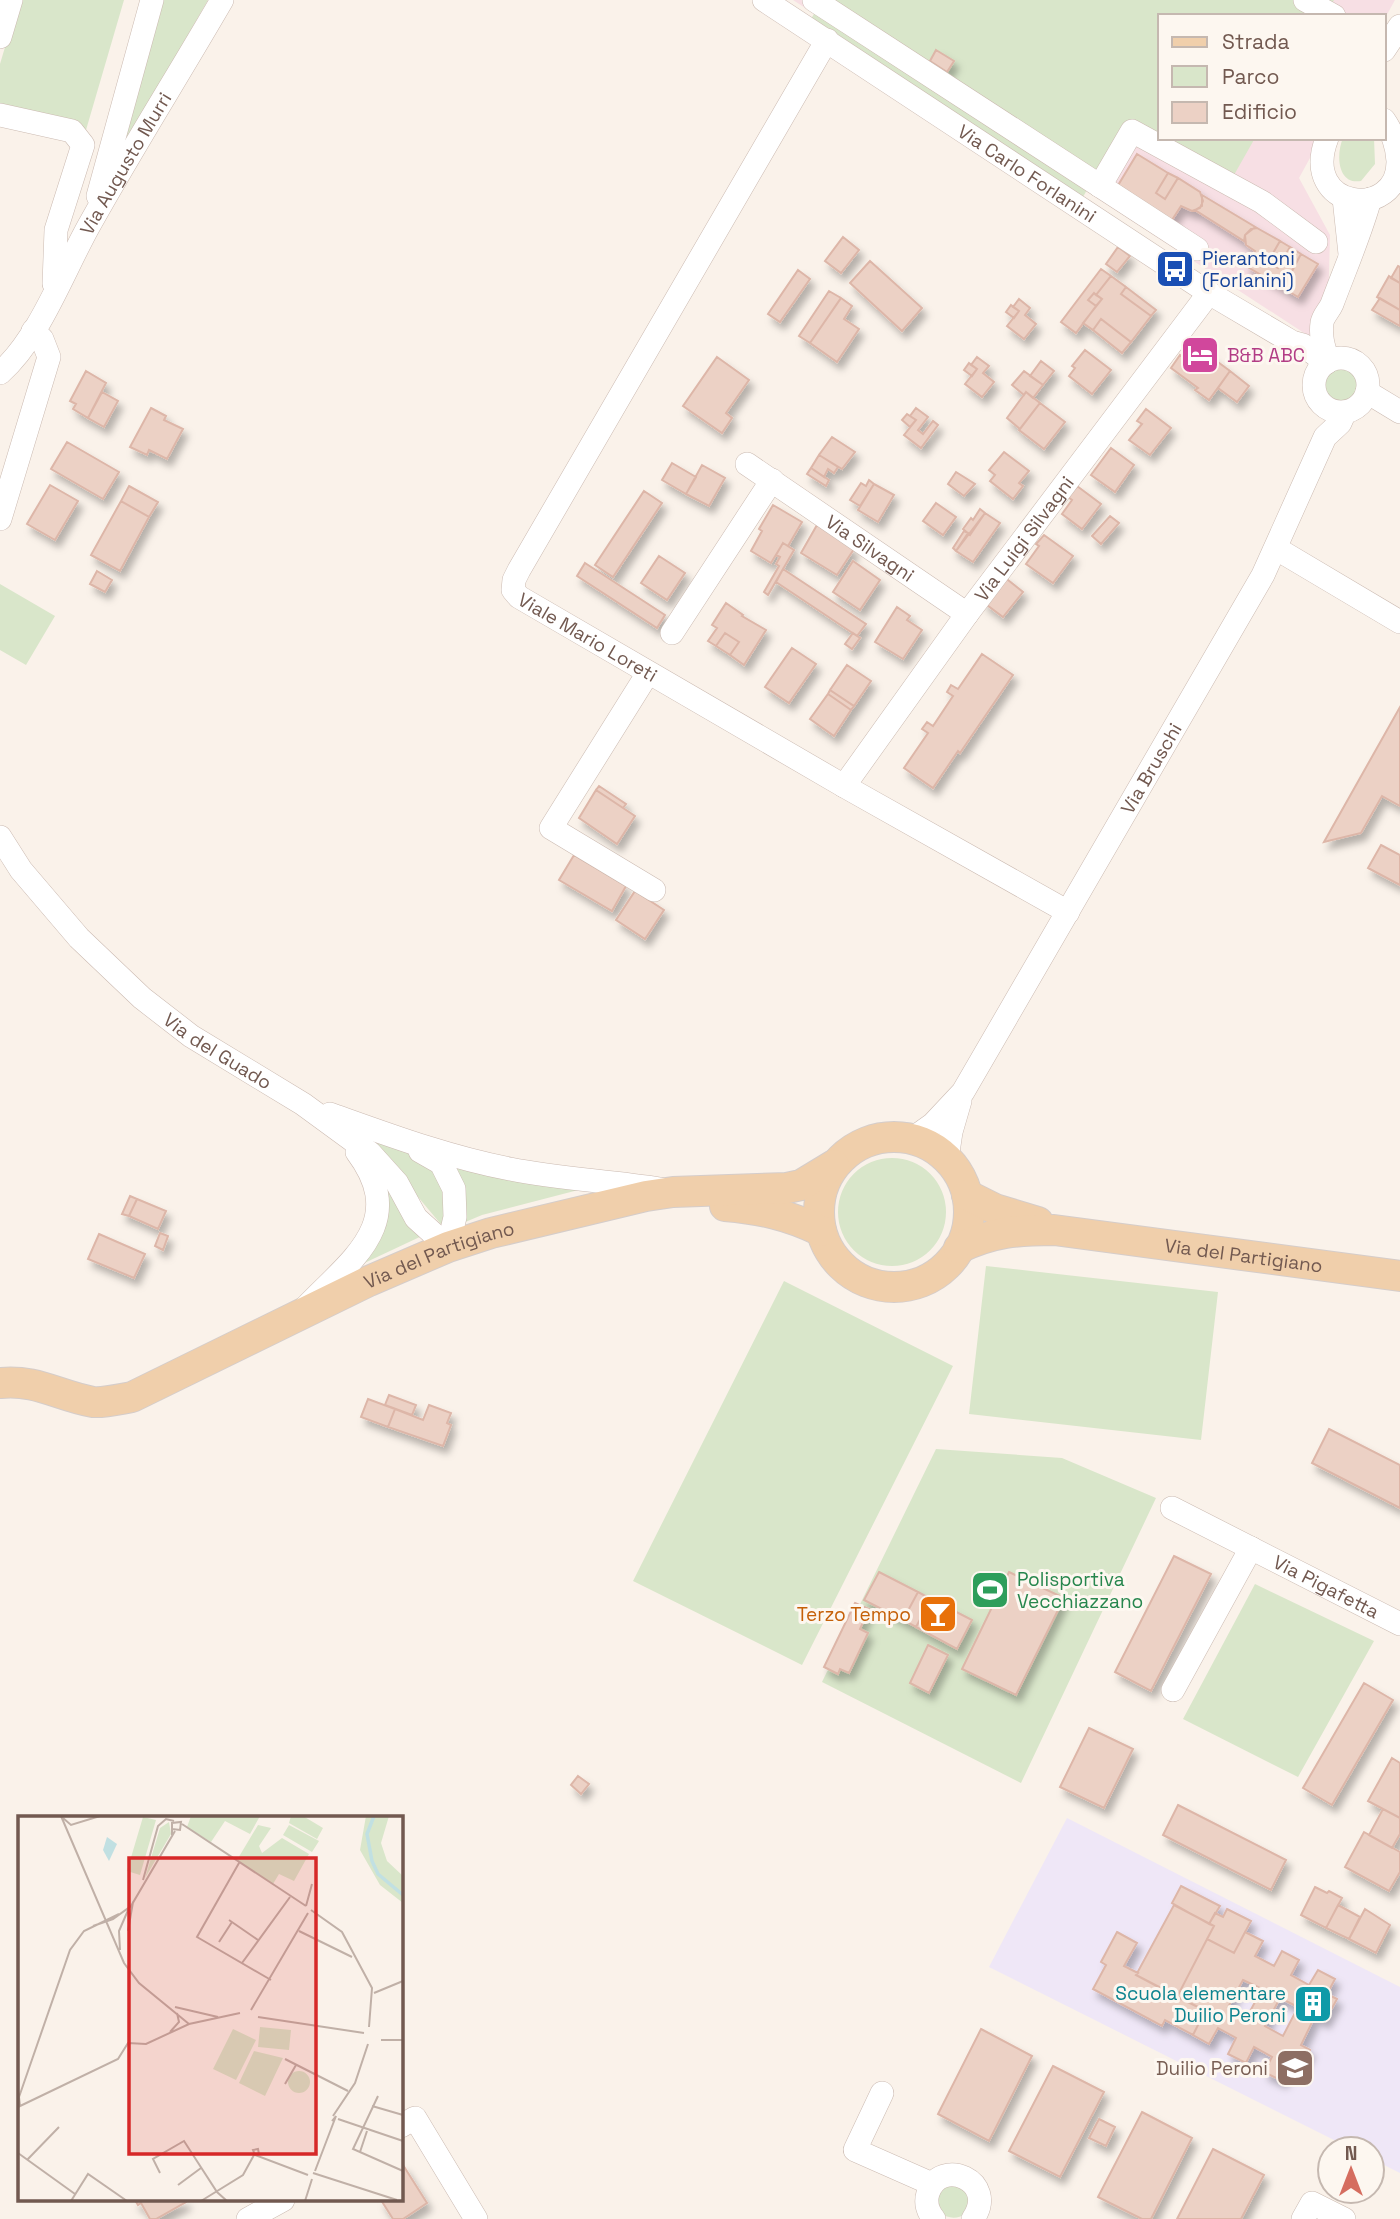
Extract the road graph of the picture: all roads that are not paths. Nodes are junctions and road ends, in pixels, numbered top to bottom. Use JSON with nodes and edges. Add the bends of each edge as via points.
{"nodes":[{"id":1,"x":11,"y":0,"type":"edge"},
{"id":2,"x":152,"y":0,"type":"edge"},
{"id":3,"x":222,"y":0,"type":"edge"},
{"id":4,"x":764,"y":0,"type":"edge"},
{"id":5,"x":812,"y":0,"type":"edge"},
{"id":6,"x":1305,"y":0,"type":"edge"},
{"id":7,"x":1330,"y":14,"type":"edge"},
{"id":8,"x":796,"y":20,"type":"junction"},
{"id":9,"x":1400,"y":26,"type":"edge"},
{"id":10,"x":0,"y":37,"type":"edge"},
{"id":11,"x":827,"y":40,"type":"junction"},
{"id":12,"x":1386,"y":47,"type":"edge"},
{"id":13,"x":0,"y":115,"type":"edge"},
{"id":14,"x":1386,"y":123,"type":"edge"},
{"id":15,"x":1326,"y":140,"type":"edge"},
{"id":16,"x":1100,"y":186,"type":"junction"},
{"id":17,"x":1344,"y":198,"type":"junction"},
{"id":18,"x":1370,"y":199,"type":"junction"},
{"id":19,"x":91,"y":223,"type":"junction"},
{"id":20,"x":1316,"y":242,"type":"dead end"},
{"id":21,"x":1197,"y":250,"type":"dead end"},
{"id":22,"x":1350,"y":254,"type":"junction"},
{"id":23,"x":54,"y":292,"type":"junction"},
{"id":24,"x":1209,"y":293,"type":"junction"},
{"id":25,"x":33,"y":331,"type":"junction"},
{"id":26,"x":1292,"y":342,"type":"junction"},
{"id":27,"x":1334,"y":361,"type":"junction"},
{"id":28,"x":8,"y":366,"type":"edge"},
{"id":29,"x":0,"y":388,"type":"edge"},
{"id":30,"x":1367,"y":392,"type":"junction"},
{"id":31,"x":1317,"y":393,"type":"junction"},
{"id":32,"x":1345,"y":412,"type":"junction"},
{"id":33,"x":1400,"y":412,"type":"edge"},
{"id":34,"x":1325,"y":437,"type":"junction"},
{"id":35,"x":747,"y":464,"type":"dead end"},
{"id":36,"x":772,"y":480,"type":"junction"},
{"id":37,"x":0,"y":519,"type":"edge"},
{"id":38,"x":1277,"y":549,"type":"junction"},
{"id":39,"x":967,"y":614,"type":"junction"},
{"id":40,"x":1400,"y":622,"type":"edge"},
{"id":41,"x":672,"y":634,"type":"dead end"},
{"id":42,"x":648,"y":673,"type":"junction"},
{"id":43,"x":844,"y":786,"type":"junction"},
{"id":44,"x":0,"y":836,"type":"edge"},
{"id":45,"x":654,"y":890,"type":"dead end"},
{"id":46,"x":1068,"y":912,"type":"junction"},
{"id":47,"x":963,"y":1092,"type":"junction"},
{"id":48,"x":303,"y":1104,"type":"junction"},
{"id":49,"x":343,"y":1133,"type":"junction"},
{"id":50,"x":398,"y":1138,"type":"junction"},
{"id":51,"x":912,"y":1139,"type":"junction"},
{"id":52,"x":947,"y":1159,"type":"junction"},
{"id":53,"x":834,"y":1166,"type":"junction"},
{"id":54,"x":673,"y":1192,"type":"junction"},
{"id":55,"x":967,"y":1195,"type":"junction"},
{"id":56,"x":588,"y":1209,"type":"junction"},
{"id":57,"x":821,"y":1231,"type":"junction"},
{"id":58,"x":1086,"y":1233,"type":"junction"},
{"id":59,"x":448,"y":1247,"type":"junction"},
{"id":60,"x":959,"y":1248,"type":"junction"},
{"id":61,"x":1400,"y":1276,"type":"edge"},
{"id":62,"x":298,"y":1315,"type":"junction"},
{"id":63,"x":0,"y":1383,"type":"edge"},
{"id":64,"x":1172,"y":1508,"type":"dead end"},
{"id":65,"x":1251,"y":1548,"type":"junction"},
{"id":66,"x":1400,"y":1624,"type":"edge"},
{"id":67,"x":1173,"y":1690,"type":"dead end"},
{"id":68,"x":882,"y":2093,"type":"dead end"},
{"id":69,"x":402,"y":2125,"type":"edge"},
{"id":70,"x":932,"y":2185,"type":"junction"},
{"id":71,"x":285,"y":2207,"type":"edge"},
{"id":72,"x":248,"y":2219,"type":"edge"},
{"id":73,"x":476,"y":2219,"type":"edge"},
{"id":74,"x":934,"y":2219,"type":"edge"},
{"id":75,"x":973,"y":2219,"type":"edge"},
{"id":76,"x":1303,"y":2219,"type":"edge"},
{"id":77,"x":1344,"y":2219,"type":"edge"}],
"edges":[{"from":1,"to":10,"type":"street"},
{"from":2,"to":19,"type":"street"},
{"from":3,"to":19,"type":"street","name":"Via Augusto Murri"},
{"from":4,"to":8,"type":"street","name":"Via Carlo Forlanini"},
{"from":5,"to":8,"type":"street"},
{"from":5,"to":16,"type":"street"},
{"from":6,"to":7,"type":"street"},
{"from":8,"to":11,"type":"street","name":"Via Carlo Forlanini"},
{"from":9,"to":12,"type":"street"},
{"from":11,"to":24,"type":"street","name":"Via Carlo Forlanini"},
{"from":11,"to":42,"type":"street","name":"Viale Mario Loreti","via":[[514,580],[513,590],[519,597]]},
{"from":13,"to":23,"type":"street","via":[[72,131],[83,145],[56,230]]},
{"from":14,"to":18,"type":"street","via":[[1396,144],[1398,168],[1388,188]]},
{"from":15,"to":17,"type":"street","via":[[1320,163],[1323,176]]},
{"from":16,"to":20,"type":"street","via":[[1132,131],[1262,202]]},
{"from":16,"to":21,"type":"street"},
{"from":17,"to":18,"type":"street"},
{"from":17,"to":22,"type":"street"},
{"from":18,"to":22,"type":"street"},
{"from":19,"to":23,"type":"street","name":"Via Augusto Murri"},
{"from":22,"to":27,"type":"street","via":[[1329,310],[1336,319],[1338,338]]},
{"from":23,"to":25,"type":"street","name":"Via Augusto Murri"},
{"from":24,"to":26,"type":"street","name":"Via Carlo Forlanini"},
{"from":24,"to":39,"type":"street","name":"Via Luigi Silvagni"},
{"from":25,"to":28,"type":"street","name":"Via Augusto Murri"},
{"from":25,"to":37,"type":"street","via":[[49,357]]},
{"from":26,"to":27,"type":"street","name":"Via Carlo Forlanini"},
{"from":26,"to":31,"type":"street"},
{"from":27,"to":30,"type":"street","via":[[1353,361],[1364,371]]},
{"from":27,"to":31,"type":"street","via":[[1316,375]]},
{"from":28,"to":29,"type":"street","name":"Via Augusto Murri"},
{"from":30,"to":32,"type":"street","via":[[1359,405]]},
{"from":30,"to":33,"type":"street"},
{"from":31,"to":32,"type":"street","via":[[1331,411]]},
{"from":31,"to":34,"type":"street"},
{"from":32,"to":34,"type":"street","name":"Via Bruschi"},
{"from":34,"to":38,"type":"street","name":"Via Bruschi"},
{"from":35,"to":36,"type":"street","name":"Via Silvagni"},
{"from":36,"to":39,"type":"street","name":"Via Silvagni"},
{"from":36,"to":41,"type":"street"},
{"from":38,"to":40,"type":"street"},
{"from":38,"to":46,"type":"street","name":"Via Bruschi"},
{"from":39,"to":43,"type":"street","name":"Via Luigi Silvagni"},
{"from":42,"to":43,"type":"street","name":"Viale Mario Loreti"},
{"from":42,"to":45,"type":"street","via":[[551,828]]},
{"from":43,"to":46,"type":"street","name":"Viale Mario Loreti"},
{"from":44,"to":48,"type":"street","name":"Via del Guado","via":[[21,870],[79,938],[142,998],[191,1036]]},
{"from":46,"to":47,"type":"street","name":"Via Bruschi"},
{"from":47,"to":51,"type":"street","name":"Via Bruschi"},
{"from":47,"to":52,"type":"street","name":"Via Bruschi"},
{"from":48,"to":49,"type":"street","name":"Via del Guado"},
{"from":48,"to":50,"type":"street"},
{"from":49,"to":59,"type":"street","name":"Via del Guado","via":[[370,1153],[397,1183],[416,1218]]},
{"from":49,"to":62,"type":"street","via":[[375,1185],[379,1206],[374,1228],[360,1251]]},
{"from":50,"to":54,"type":"street","via":[[508,1169]]},
{"from":50,"to":59,"type":"street","via":[[441,1163],[454,1189],[455,1217]]},
{"from":51,"to":52,"type":"main road"},
{"from":51,"to":53,"type":"main road","via":[[869,1141]]},
{"from":52,"to":55,"type":"main road"},
{"from":53,"to":54,"type":"main road","name":"Via del Partigiano","via":[[787,1188]]},
{"from":53,"to":57,"type":"main road","via":[[818,1208]]},
{"from":54,"to":56,"type":"main road","name":"Via del Partigiano"},
{"from":55,"to":58,"type":"main road","name":"Via del Partigiano","via":[[995,1209]]},
{"from":55,"to":60,"type":"main road","via":[[969,1213]]},
{"from":56,"to":57,"type":"main road","name":"Via del Partigiano","via":[[757,1208]]},
{"from":56,"to":59,"type":"main road","name":"Via del Partigiano"},
{"from":57,"to":60,"type":"main road","via":[[844,1269],[884,1286],[928,1279],[946,1266]]},
{"from":58,"to":60,"type":"main road","name":"Via del Partigiano","via":[[1002,1232]]},
{"from":58,"to":61,"type":"main road","name":"Via del Partigiano"},
{"from":59,"to":62,"type":"main road","name":"Via del Partigiano"},
{"from":62,"to":63,"type":"main road","name":"Via del Partigiano","via":[[132,1397],[95,1402],[33,1383]]},
{"from":64,"to":65,"type":"street","name":"Via Pigafetta"},
{"from":65,"to":66,"type":"street","name":"Via Pigafetta"},
{"from":65,"to":67,"type":"street","name":"Via Pigafetta"},
{"from":68,"to":70,"type":"street","via":[[855,2150]]},
{"from":69,"to":73,"type":"street","via":[[415,2118]]},
{"from":70,"to":74,"type":"street","via":[[926,2200]]},
{"from":70,"to":75,"type":"street","via":[[955,2174],[971,2181],[980,2204]]},
{"from":71,"to":72,"type":"street"},
{"from":76,"to":77,"type":"street","via":[[1312,2203]]}]}
